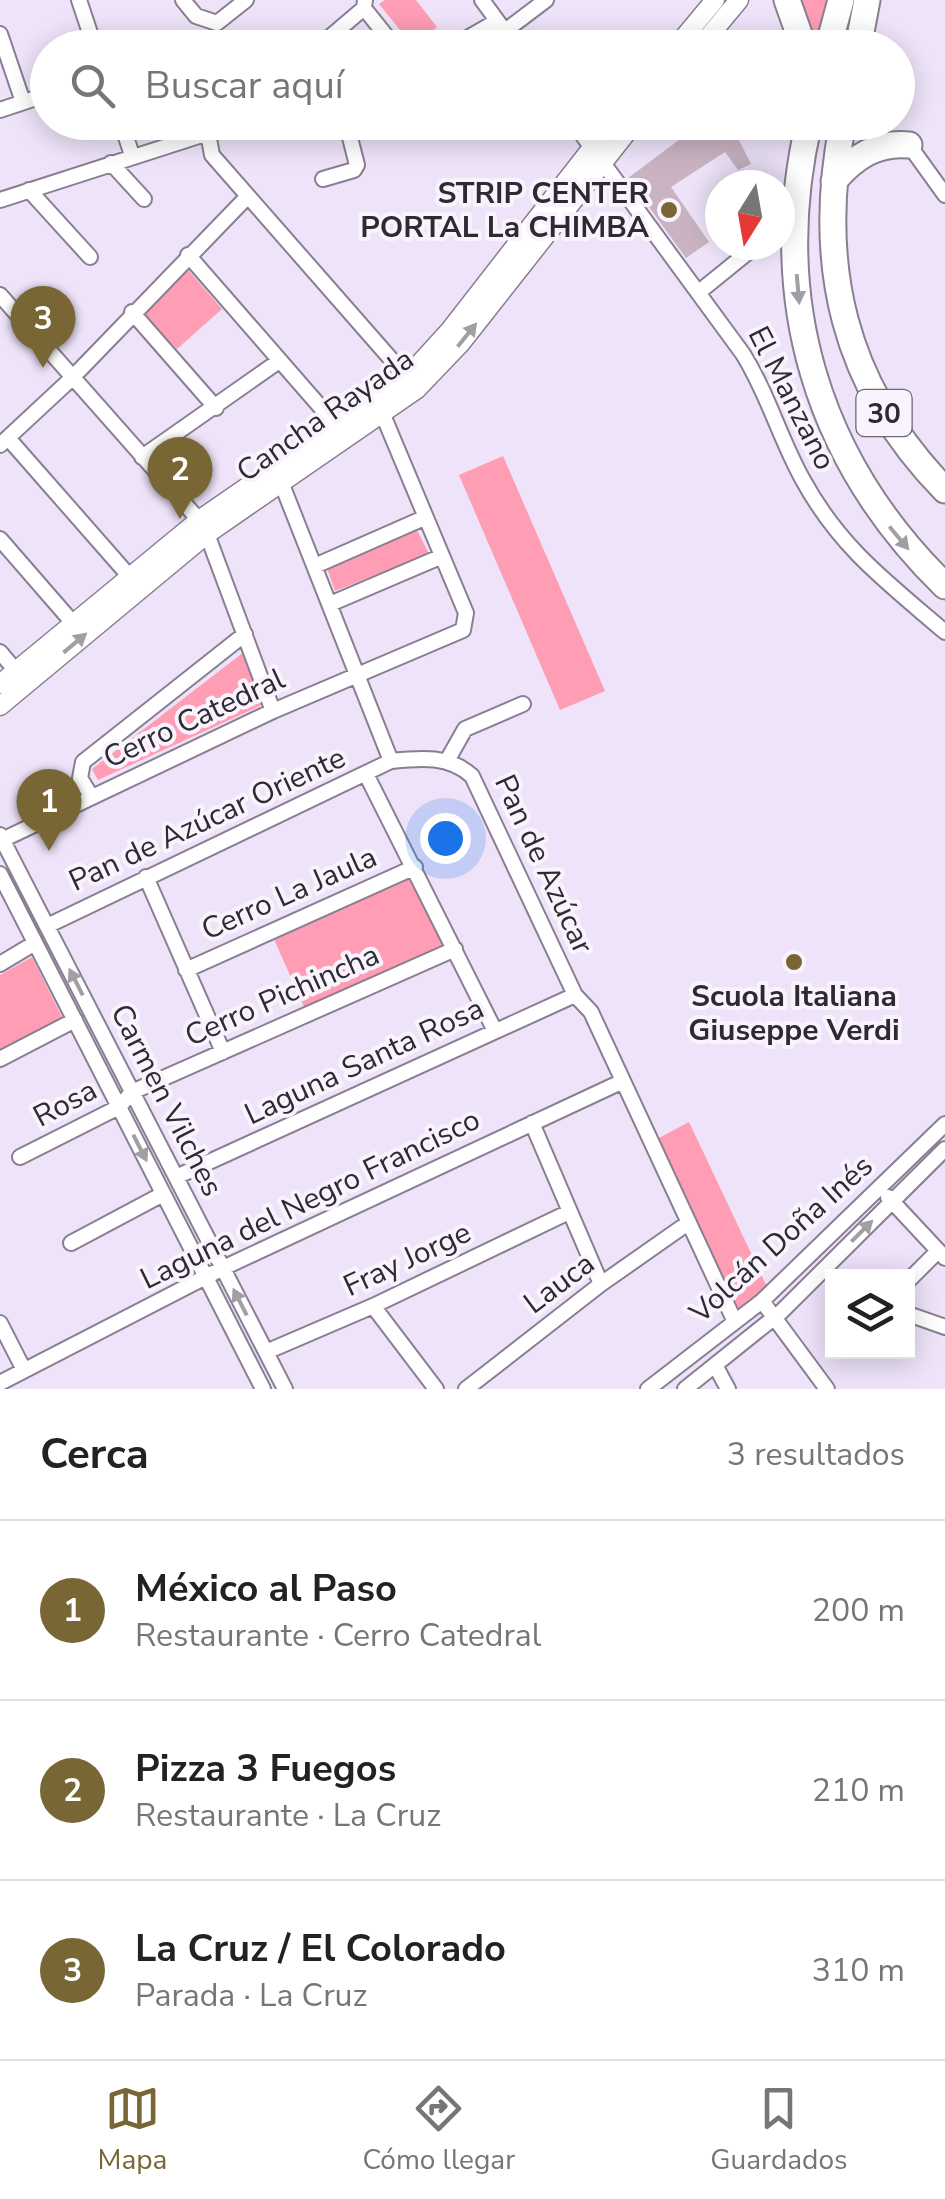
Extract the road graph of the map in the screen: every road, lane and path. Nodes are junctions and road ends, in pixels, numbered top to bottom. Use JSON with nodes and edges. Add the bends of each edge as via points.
{"nodes":[{"id":1,"x":78,"y":0,"type":"edge"},
{"id":2,"x":183,"y":0,"type":"edge"},
{"id":3,"x":246,"y":0,"type":"edge"},
{"id":4,"x":482,"y":0,"type":"edge"},
{"id":5,"x":546,"y":0,"type":"edge"},
{"id":6,"x":715,"y":0,"type":"edge"},
{"id":7,"x":739,"y":0,"type":"edge"},
{"id":8,"x":786,"y":0,"type":"edge"},
{"id":9,"x":840,"y":0,"type":"edge"},
{"id":10,"x":867,"y":0,"type":"edge"},
{"id":11,"x":364,"y":4,"type":"edge"},
{"id":12,"x":501,"y":26,"type":"junction"},
{"id":13,"x":89,"y":30,"type":"edge"},
{"id":14,"x":336,"y":30,"type":"edge"},
{"id":15,"x":383,"y":30,"type":"edge"},
{"id":16,"x":492,"y":30,"type":"edge"},
{"id":17,"x":504,"y":30,"type":"edge"},
{"id":18,"x":690,"y":30,"type":"edge"},
{"id":19,"x":713,"y":30,"type":"edge"},
{"id":20,"x":797,"y":30,"type":"edge"},
{"id":21,"x":832,"y":30,"type":"edge"},
{"id":22,"x":861,"y":30,"type":"edge"},
{"id":23,"x":0,"y":34,"type":"edge"},
{"id":24,"x":30,"y":100,"type":"edge"},
{"id":25,"x":23,"y":102,"type":"junction"},
{"id":26,"x":0,"y":110,"type":"edge"},
{"id":27,"x":127,"y":140,"type":"edge"},
{"id":28,"x":184,"y":140,"type":"edge"},
{"id":29,"x":209,"y":140,"type":"edge"},
{"id":30,"x":351,"y":140,"type":"edge"},
{"id":31,"x":586,"y":140,"type":"edge"},
{"id":32,"x":604,"y":140,"type":"edge"},
{"id":33,"x":614,"y":140,"type":"edge"},
{"id":34,"x":805,"y":140,"type":"edge"},
{"id":35,"x":841,"y":140,"type":"edge"},
{"id":36,"x":906,"y":140,"type":"edge"},
{"id":37,"x":909,"y":145,"type":"junction"},
{"id":38,"x":597,"y":154,"type":"junction"},
{"id":39,"x":132,"y":155,"type":"junction"},
{"id":40,"x":111,"y":163,"type":"junction"},
{"id":41,"x":322,"y":179,"type":"dead end"},
{"id":42,"x":834,"y":180,"type":"junction"},
{"id":43,"x":29,"y":190,"type":"junction"},
{"id":44,"x":795,"y":190,"type":"edge"},
{"id":45,"x":945,"y":195,"type":"edge"},
{"id":46,"x":248,"y":196,"type":"junction"},
{"id":47,"x":144,"y":198,"type":"dead end"},
{"id":48,"x":0,"y":200,"type":"edge"},
{"id":49,"x":188,"y":256,"type":"junction"},
{"id":50,"x":90,"y":257,"type":"dead end"},
{"id":51,"x":739,"y":260,"type":"edge"},
{"id":52,"x":794,"y":260,"type":"edge"},
{"id":53,"x":698,"y":292,"type":"junction"},
{"id":54,"x":0,"y":295,"type":"edge"},
{"id":55,"x":132,"y":312,"type":"junction"},
{"id":56,"x":279,"y":361,"type":"junction"},
{"id":57,"x":70,"y":379,"type":"junction"},
{"id":58,"x":412,"y":382,"type":"junction"},
{"id":59,"x":216,"y":408,"type":"junction"},
{"id":60,"x":383,"y":415,"type":"junction"},
{"id":61,"x":337,"y":426,"type":"junction"},
{"id":62,"x":4,"y":442,"type":"edge"},
{"id":63,"x":142,"y":457,"type":"junction"},
{"id":64,"x":281,"y":482,"type":"junction"},
{"id":65,"x":945,"y":490,"type":"edge"},
{"id":66,"x":424,"y":518,"type":"junction"},
{"id":67,"x":203,"y":527,"type":"junction"},
{"id":68,"x":0,"y":539,"type":"edge"},
{"id":69,"x":440,"y":557,"type":"junction"},
{"id":70,"x":316,"y":565,"type":"junction"},
{"id":71,"x":130,"y":577,"type":"junction"},
{"id":72,"x":945,"y":586,"type":"edge"},
{"id":73,"x":330,"y":604,"type":"junction"},
{"id":74,"x":73,"y":623,"type":"junction"},
{"id":75,"x":945,"y":632,"type":"edge"},
{"id":76,"x":244,"y":634,"type":"junction"},
{"id":77,"x":0,"y":652,"type":"edge"},
{"id":78,"x":16,"y":671,"type":"junction"},
{"id":79,"x":355,"y":675,"type":"junction"},
{"id":80,"x":0,"y":684,"type":"edge"},
{"id":81,"x":522,"y":704,"type":"dead end"},
{"id":82,"x":0,"y":706,"type":"edge"},
{"id":83,"x":273,"y":711,"type":"junction"},
{"id":84,"x":391,"y":761,"type":"junction"},
{"id":85,"x":447,"y":761,"type":"junction"},
{"id":86,"x":366,"y":774,"type":"junction"},
{"id":87,"x":91,"y":796,"type":"junction"},
{"id":88,"x":1,"y":838,"type":"edge"},
{"id":89,"x":415,"y":867,"type":"junction"},
{"id":90,"x":0,"y":874,"type":"edge"},
{"id":91,"x":146,"y":877,"type":"junction"},
{"id":92,"x":46,"y":926,"type":"junction"},
{"id":93,"x":35,"y":943,"type":"junction"},
{"id":94,"x":455,"y":949,"type":"junction"},
{"id":95,"x":0,"y":964,"type":"edge"},
{"id":96,"x":186,"y":970,"type":"junction"},
{"id":97,"x":575,"y":995,"type":"junction"},
{"id":98,"x":75,"y":1020,"type":"junction"},
{"id":99,"x":495,"y":1031,"type":"junction"},
{"id":100,"x":222,"y":1052,"type":"junction"},
{"id":101,"x":3,"y":1056,"type":"edge"},
{"id":102,"x":621,"y":1082,"type":"junction"},
{"id":103,"x":132,"y":1092,"type":"junction"},
{"id":104,"x":119,"y":1107,"type":"junction"},
{"id":105,"x":532,"y":1123,"type":"junction"},
{"id":106,"x":945,"y":1124,"type":"edge"},
{"id":107,"x":945,"y":1149,"type":"edge"},
{"id":108,"x":20,"y":1158,"type":"dead end"},
{"id":109,"x":176,"y":1177,"type":"junction"},
{"id":110,"x":880,"y":1189,"type":"junction"},
{"id":111,"x":163,"y":1194,"type":"junction"},
{"id":112,"x":892,"y":1202,"type":"junction"},
{"id":113,"x":569,"y":1212,"type":"junction"},
{"id":114,"x":688,"y":1223,"type":"junction"},
{"id":115,"x":71,"y":1243,"type":"dead end"},
{"id":116,"x":941,"y":1254,"type":"edge"},
{"id":117,"x":222,"y":1268,"type":"junction"},
{"id":118,"x":915,"y":1275,"type":"edge"},
{"id":119,"x":206,"y":1277,"type":"junction"},
{"id":120,"x":602,"y":1284,"type":"junction"},
{"id":121,"x":762,"y":1301,"type":"junction"},
{"id":122,"x":373,"y":1306,"type":"junction"},
{"id":123,"x":774,"y":1317,"type":"junction"},
{"id":124,"x":915,"y":1317,"type":"edge"},
{"id":125,"x":735,"y":1322,"type":"junction"},
{"id":126,"x":0,"y":1323,"type":"edge"},
{"id":127,"x":945,"y":1328,"type":"edge"},
{"id":128,"x":266,"y":1352,"type":"junction"},
{"id":129,"x":714,"y":1365,"type":"junction"},
{"id":130,"x":24,"y":1370,"type":"junction"},
{"id":131,"x":0,"y":1383,"type":"edge"},
{"id":132,"x":263,"y":1389,"type":"edge"},
{"id":133,"x":285,"y":1389,"type":"edge"},
{"id":134,"x":436,"y":1389,"type":"edge"},
{"id":135,"x":466,"y":1389,"type":"edge"},
{"id":136,"x":648,"y":1389,"type":"edge"},
{"id":137,"x":685,"y":1389,"type":"edge"},
{"id":138,"x":728,"y":1389,"type":"edge"},
{"id":139,"x":827,"y":1389,"type":"edge"}],
"edges":[{"from":1,"to":13,"type":"street"},
{"from":2,"to":3,"type":"street","via":[[196,16],[217,24]]},
{"from":4,"to":12,"type":"street"},
{"from":5,"to":12,"type":"street"},
{"from":6,"to":18,"type":"street"},
{"from":7,"to":19,"type":"street"},
{"from":8,"to":20,"type":"highway"},
{"from":9,"to":21,"type":"highway"},
{"from":10,"to":22,"type":"highway"},
{"from":11,"to":14,"type":"street"},
{"from":11,"to":15,"type":"street"},
{"from":12,"to":16,"type":"street"},
{"from":12,"to":17,"type":"street"},
{"from":23,"to":25,"type":"street"},
{"from":24,"to":25,"type":"street"},
{"from":25,"to":26,"type":"street"},
{"from":27,"to":39,"type":"street"},
{"from":28,"to":39,"type":"street"},
{"from":29,"to":46,"type":"street","via":[[212,156]]},
{"from":30,"to":41,"type":"street","via":[[354,170]]},
{"from":31,"to":38,"type":"street","name":"El Manzano"},
{"from":32,"to":38,"type":"street","name":"Cancha Rayada"},
{"from":33,"to":38,"type":"street","name":"Cancha Rayada"},
{"from":34,"to":44,"type":"highway","number":"30"},
{"from":35,"to":42,"type":"highway","number":"30"},
{"from":36,"to":37,"type":"highway"},
{"from":37,"to":42,"type":"highway","via":[[873,149]]},
{"from":37,"to":45,"type":"street"},
{"from":38,"to":53,"type":"street","name":"El Manzano"},
{"from":38,"to":58,"type":"street","name":"Cancha Rayada","via":[[461,343]]},
{"from":39,"to":40,"type":"street"},
{"from":40,"to":43,"type":"street"},
{"from":40,"to":47,"type":"street"},
{"from":42,"to":65,"type":"highway","number":"30","via":[[834,254],[850,342],[893,428]]},
{"from":43,"to":48,"type":"street"},
{"from":43,"to":50,"type":"street"},
{"from":46,"to":49,"type":"street"},
{"from":46,"to":58,"type":"street"},
{"from":49,"to":55,"type":"street"},
{"from":49,"to":56,"type":"street"},
{"from":51,"to":53,"type":"street"},
{"from":52,"to":72,"type":"highway","number":"30","one_way":true,"via":[[803,330],[832,427],[881,515]]},
{"from":53,"to":75,"type":"street","name":"El Manzano","via":[[755,374],[827,519],[859,560]]},
{"from":54,"to":57,"type":"street"},
{"from":55,"to":57,"type":"street"},
{"from":55,"to":59,"type":"street"},
{"from":56,"to":59,"type":"street"},
{"from":56,"to":61,"type":"street"},
{"from":57,"to":62,"type":"street"},
{"from":57,"to":63,"type":"street"},
{"from":58,"to":60,"type":"street","name":"Cancha Rayada"},
{"from":58,"to":61,"type":"street","name":"Cancha Rayada"},
{"from":59,"to":63,"type":"street"},
{"from":60,"to":64,"type":"street","name":"Cancha Rayada"},
{"from":60,"to":66,"type":"street"},
{"from":61,"to":67,"type":"street","name":"Cancha Rayada"},
{"from":62,"to":71,"type":"street"},
{"from":63,"to":67,"type":"street"},
{"from":64,"to":67,"type":"street","name":"Cancha Rayada"},
{"from":64,"to":70,"type":"street"},
{"from":66,"to":69,"type":"street"},
{"from":66,"to":70,"type":"street"},
{"from":67,"to":71,"type":"street","name":"Cancha Rayada"},
{"from":67,"to":76,"type":"street"},
{"from":82,"to":67,"type":"street","name":"Cancha Rayada","one_way":true},
{"from":68,"to":74,"type":"street"},
{"from":69,"to":73,"type":"street"},
{"from":69,"to":79,"type":"street","name":"Cerro Catedral","via":[[466,613],[464,630]]},
{"from":70,"to":73,"type":"street"},
{"from":71,"to":74,"type":"street","name":"Cancha Rayada"},
{"from":73,"to":79,"type":"street"},
{"from":74,"to":78,"type":"street","name":"Cancha Rayada"},
{"from":76,"to":83,"type":"street"},
{"from":76,"to":87,"type":"street","via":[[83,762],[80,778]]},
{"from":77,"to":78,"type":"street"},
{"from":78,"to":80,"type":"street","name":"Cancha Rayada"},
{"from":79,"to":83,"type":"street","name":"Cerro Catedral"},
{"from":79,"to":84,"type":"street"},
{"from":81,"to":85,"type":"street","via":[[465,730]]},
{"from":83,"to":87,"type":"street","name":"Cerro Catedral"},
{"from":84,"to":85,"type":"street"},
{"from":84,"to":86,"type":"street","name":"Pan de Azúcar Oriente"},
{"from":85,"to":97,"type":"street","name":"Pan de Azúcar","via":[[472,776]]},
{"from":86,"to":89,"type":"street"},
{"from":86,"to":91,"type":"street","name":"Pan de Azúcar Oriente"},
{"from":87,"to":88,"type":"street","name":"Cerro Catedral"},
{"from":88,"to":92,"type":"street","name":"Carmen Vilches"},
{"from":89,"to":94,"type":"street"},
{"from":89,"to":96,"type":"street","name":"Cerro La Jaula"},
{"from":90,"to":93,"type":"street","name":"Carmen Vilches"},
{"from":91,"to":92,"type":"street","name":"Pan de Azúcar Oriente"},
{"from":91,"to":96,"type":"street"},
{"from":103,"to":92,"type":"street","name":"Carmen Vilches","one_way":true},
{"from":93,"to":95,"type":"street"},
{"from":93,"to":98,"type":"street","name":"Carmen Vilches"},
{"from":94,"to":99,"type":"street"},
{"from":94,"to":100,"type":"street","name":"Cerro Pichincha"},
{"from":96,"to":100,"type":"street"},
{"from":97,"to":99,"type":"street","name":"Laguna Santa Rosa"},
{"from":97,"to":102,"type":"street","name":"Pan de Azúcar","via":[[591,1012]]},
{"from":98,"to":101,"type":"street"},
{"from":98,"to":104,"type":"street","name":"Carmen Vilches"},
{"from":99,"to":109,"type":"street","name":"Laguna Santa Rosa"},
{"from":100,"to":103,"type":"street","name":"Cerro Pichincha"},
{"from":102,"to":105,"type":"street","name":"Laguna del Negro Francisco"},
{"from":102,"to":114,"type":"street","name":"Pan de Azúcar"},
{"from":103,"to":104,"type":"street","name":"Rosa"},
{"from":103,"to":109,"type":"street","name":"Carmen Vilches"},
{"from":104,"to":108,"type":"street","name":"Rosa"},
{"from":104,"to":111,"type":"street","name":"Carmen Vilches","one_way":true},
{"from":105,"to":113,"type":"street"},
{"from":105,"to":117,"type":"street","name":"Laguna del Negro Francisco"},
{"from":106,"to":110,"type":"street","name":"Volcán Doña Inés"},
{"from":107,"to":112,"type":"street","name":"Volcán Doña Inés"},
{"from":109,"to":117,"type":"street","name":"Carmen Vilches"},
{"from":110,"to":112,"type":"street"},
{"from":110,"to":121,"type":"street","name":"Volcán Doña Inés"},
{"from":111,"to":115,"type":"street"},
{"from":111,"to":119,"type":"street","name":"Carmen Vilches"},
{"from":112,"to":116,"type":"street"},
{"from":123,"to":112,"type":"street","name":"Volcán Doña Inés","one_way":true},
{"from":113,"to":120,"type":"street"},
{"from":113,"to":122,"type":"street","name":"Fray Jorge"},
{"from":114,"to":120,"type":"street","name":"Lauca"},
{"from":114,"to":125,"type":"street","name":"Pan de Azúcar"},
{"from":116,"to":118,"type":"street"},
{"from":117,"to":119,"type":"street","name":"Laguna del Negro Francisco"},
{"from":128,"to":117,"type":"street","name":"Carmen Vilches","one_way":true},
{"from":119,"to":130,"type":"street","name":"Laguna del Negro Francisco"},
{"from":119,"to":132,"type":"street","name":"Carmen Vilches"},
{"from":120,"to":135,"type":"street","name":"Lauca"},
{"from":121,"to":123,"type":"street"},
{"from":121,"to":125,"type":"street","name":"Volcán Doña Inés"},
{"from":122,"to":128,"type":"street","name":"Fray Jorge"},
{"from":122,"to":134,"type":"street"},
{"from":123,"to":129,"type":"street","name":"Volcán Doña Inés"},
{"from":123,"to":139,"type":"street"},
{"from":124,"to":127,"type":"street"},
{"from":125,"to":136,"type":"street","name":"Volcán Doña Inés"},
{"from":126,"to":130,"type":"street"},
{"from":128,"to":133,"type":"street","name":"Carmen Vilches"},
{"from":129,"to":137,"type":"street","name":"Volcán Doña Inés"},
{"from":129,"to":138,"type":"street"},
{"from":130,"to":131,"type":"street","name":"Laguna del Negro Francisco"}]}
